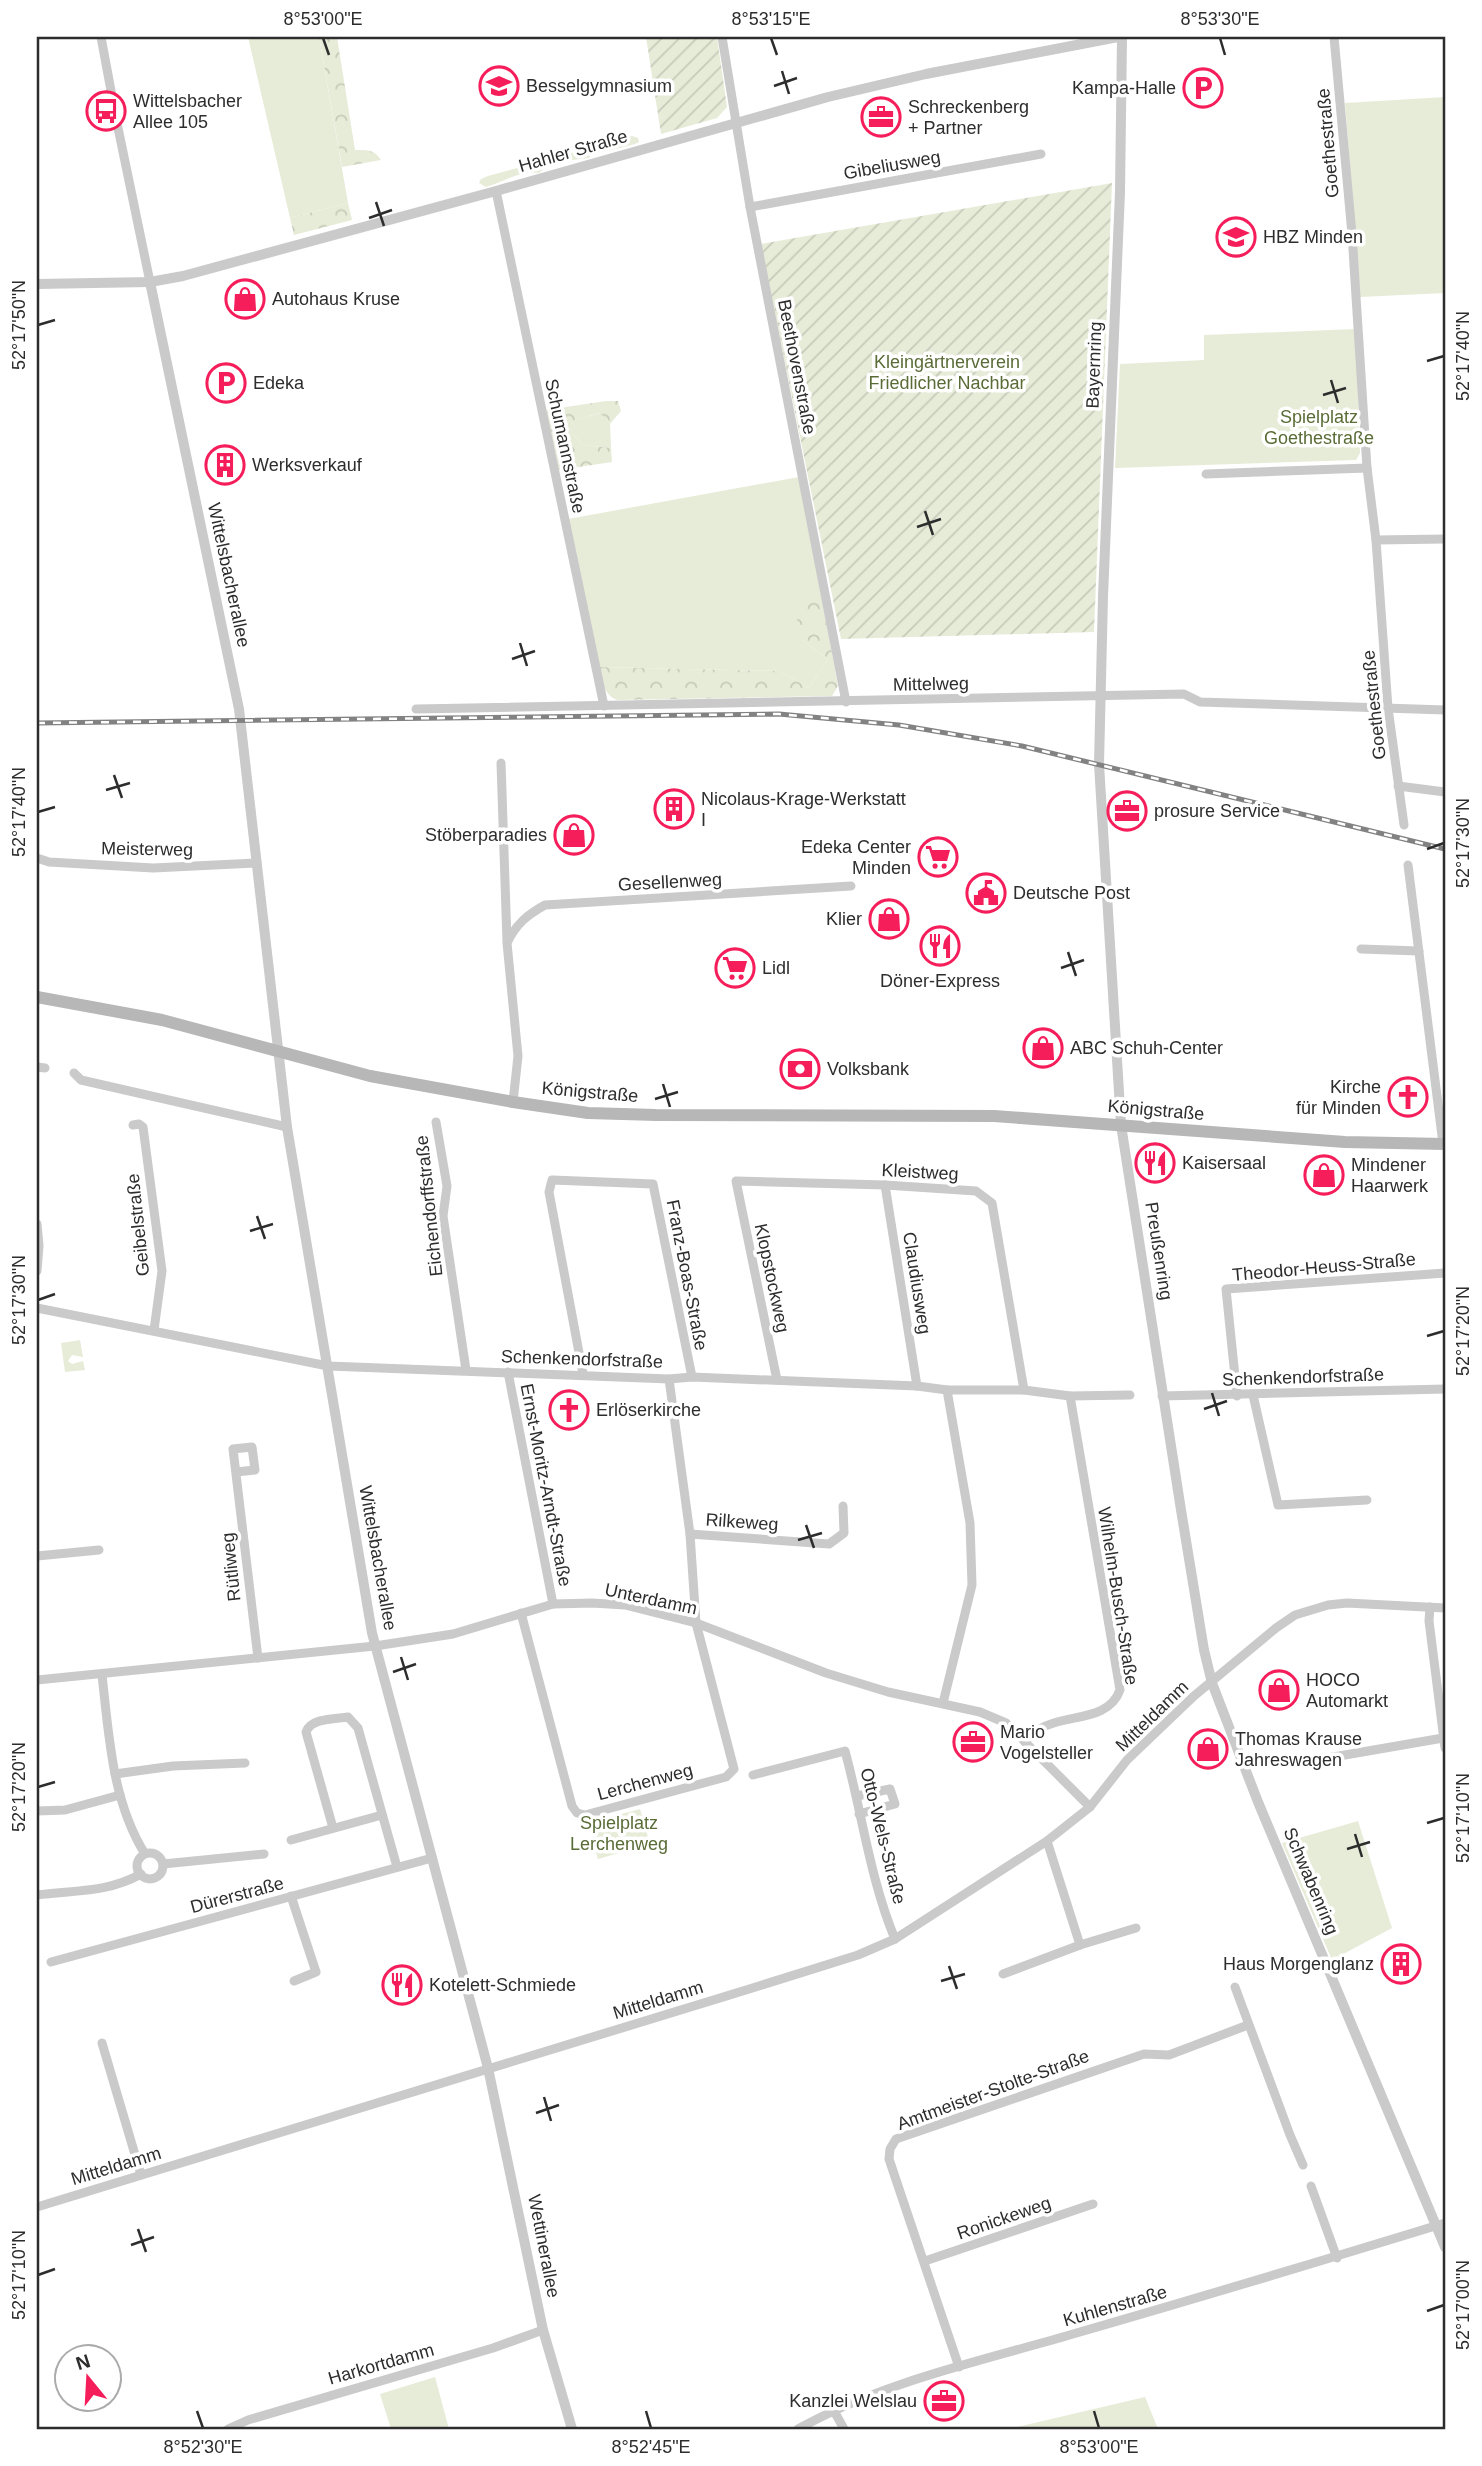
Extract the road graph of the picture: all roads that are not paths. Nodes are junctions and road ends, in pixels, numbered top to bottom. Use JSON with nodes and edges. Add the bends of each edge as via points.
{"nodes":[{"id":1,"x":101,"y":37,"type":"edge"},
{"id":2,"x":722,"y":37,"type":"edge"},
{"id":3,"x":1120,"y":37,"type":"edge"},
{"id":4,"x":1334,"y":37,"type":"edge"},
{"id":5,"x":736,"y":123,"type":"junction"},
{"id":6,"x":1041,"y":154,"type":"dead end"},
{"id":7,"x":496,"y":191,"type":"junction"},
{"id":8,"x":750,"y":207,"type":"junction"},
{"id":9,"x":150,"y":282,"type":"junction"},
{"id":10,"x":37,"y":284,"type":"edge"},
{"id":11,"x":1367,"y":468,"type":"junction"},
{"id":12,"x":1206,"y":474,"type":"dead end"},
{"id":13,"x":1445,"y":539,"type":"edge"},
{"id":14,"x":1376,"y":540,"type":"junction"},
{"id":15,"x":1100,"y":695,"type":"junction"},
{"id":16,"x":846,"y":702,"type":"junction"},
{"id":17,"x":604,"y":706,"type":"junction"},
{"id":18,"x":1388,"y":708,"type":"junction"},
{"id":19,"x":416,"y":709,"type":"dead end"},
{"id":20,"x":1445,"y":710,"type":"edge"},
{"id":21,"x":500,"y":763,"type":"dead end"},
{"id":22,"x":1398,"y":786,"type":"junction"},
{"id":23,"x":1445,"y":792,"type":"edge"},
{"id":24,"x":1404,"y":825,"type":"dead end"},
{"id":25,"x":37,"y":858,"type":"edge"},
{"id":26,"x":257,"y":863,"type":"junction"},
{"id":27,"x":1408,"y":865,"type":"dead end"},
{"id":28,"x":851,"y":886,"type":"dead end"},
{"id":29,"x":507,"y":943,"type":"junction"},
{"id":30,"x":1361,"y":949,"type":"dead end"},
{"id":31,"x":1419,"y":951,"type":"junction"},
{"id":32,"x":37,"y":997,"type":"edge"},
{"id":33,"x":278,"y":1053,"type":"junction"},
{"id":34,"x":74,"y":1073,"type":"dead end"},
{"id":35,"x":513,"y":1102,"type":"junction"},
{"id":36,"x":436,"y":1122,"type":"dead end"},
{"id":37,"x":132,"y":1125,"type":"dead end"},
{"id":38,"x":1121,"y":1125,"type":"junction"},
{"id":39,"x":286,"y":1127,"type":"junction"},
{"id":40,"x":1444,"y":1144,"type":"edge"},
{"id":41,"x":736,"y":1181,"type":"joint"},
{"id":42,"x":885,"y":1185,"type":"junction"},
{"id":43,"x":37,"y":1224,"type":"edge"},
{"id":44,"x":37,"y":1271,"type":"edge"},
{"id":45,"x":1445,"y":1273,"type":"edge"},
{"id":46,"x":37,"y":1308,"type":"edge"},
{"id":47,"x":155,"y":1330,"type":"junction"},
{"id":48,"x":328,"y":1366,"type":"junction"},
{"id":49,"x":466,"y":1370,"type":"junction"},
{"id":50,"x":508,"y":1372,"type":"junction"},
{"id":51,"x":583,"y":1374,"type":"junction"},
{"id":52,"x":692,"y":1377,"type":"junction"},
{"id":53,"x":670,"y":1379,"type":"junction"},
{"id":54,"x":777,"y":1380,"type":"junction"},
{"id":55,"x":917,"y":1386,"type":"junction"},
{"id":56,"x":1445,"y":1389,"type":"edge"},
{"id":57,"x":947,"y":1390,"type":"junction"},
{"id":58,"x":1024,"y":1390,"type":"junction"},
{"id":59,"x":1130,"y":1395,"type":"dead end"},
{"id":60,"x":1253,"y":1395,"type":"junction"},
{"id":61,"x":1070,"y":1396,"type":"junction"},
{"id":62,"x":1162,"y":1396,"type":"junction"},
{"id":63,"x":1237,"y":1396,"type":"junction"},
{"id":64,"x":236,"y":1472,"type":"dead end"},
{"id":65,"x":1367,"y":1500,"type":"dead end"},
{"id":66,"x":843,"y":1506,"type":"dead end"},
{"id":67,"x":690,"y":1534,"type":"junction"},
{"id":68,"x":99,"y":1550,"type":"dead end"},
{"id":69,"x":37,"y":1556,"type":"edge"},
{"id":70,"x":553,"y":1604,"type":"junction"},
{"id":71,"x":1430,"y":1607,"type":"junction"},
{"id":72,"x":1445,"y":1608,"type":"edge"},
{"id":73,"x":521,"y":1613,"type":"junction"},
{"id":74,"x":696,"y":1623,"type":"junction"},
{"id":75,"x":375,"y":1646,"type":"junction"},
{"id":76,"x":258,"y":1658,"type":"junction"},
{"id":77,"x":103,"y":1675,"type":"junction"},
{"id":78,"x":37,"y":1680,"type":"edge"},
{"id":79,"x":1212,"y":1683,"type":"junction"},
{"id":80,"x":943,"y":1703,"type":"junction"},
{"id":81,"x":1025,"y":1741,"type":"junction"},
{"id":82,"x":1444,"y":1743,"type":"edge"},
{"id":83,"x":1315,"y":1760,"type":"dead end"},
{"id":84,"x":245,"y":1763,"type":"dead end"},
{"id":85,"x":115,"y":1774,"type":"junction"},
{"id":86,"x":753,"y":1774,"type":"dead end"},
{"id":87,"x":120,"y":1796,"type":"junction"},
{"id":88,"x":857,"y":1797,"type":"junction"},
{"id":89,"x":1090,"y":1807,"type":"junction"},
{"id":90,"x":37,"y":1811,"type":"edge"},
{"id":91,"x":859,"y":1814,"type":"junction"},
{"id":92,"x":382,"y":1815,"type":"junction"},
{"id":93,"x":333,"y":1828,"type":"junction"},
{"id":94,"x":291,"y":1840,"type":"dead end"},
{"id":95,"x":1047,"y":1841,"type":"junction"},
{"id":96,"x":145,"y":1854,"type":"junction"},
{"id":97,"x":264,"y":1854,"type":"dead end"},
{"id":98,"x":432,"y":1858,"type":"junction"},
{"id":99,"x":163,"y":1864,"type":"junction"},
{"id":100,"x":397,"y":1867,"type":"junction"},
{"id":101,"x":141,"y":1874,"type":"junction"},
{"id":102,"x":37,"y":1895,"type":"edge"},
{"id":103,"x":291,"y":1896,"type":"junction"},
{"id":104,"x":1136,"y":1928,"type":"dead end"},
{"id":105,"x":895,"y":1939,"type":"junction"},
{"id":106,"x":1080,"y":1945,"type":"junction"},
{"id":107,"x":51,"y":1962,"type":"dead end"},
{"id":108,"x":1003,"y":1974,"type":"dead end"},
{"id":109,"x":294,"y":1981,"type":"dead end"},
{"id":110,"x":1236,"y":1987,"type":"dead end"},
{"id":111,"x":1248,"y":2025,"type":"junction"},
{"id":112,"x":102,"y":2043,"type":"dead end"},
{"id":113,"x":488,"y":2068,"type":"junction"},
{"id":114,"x":1303,"y":2165,"type":"dead end"},
{"id":115,"x":141,"y":2175,"type":"junction"},
{"id":116,"x":1311,"y":2186,"type":"dead end"},
{"id":117,"x":1093,"y":2204,"type":"dead end"},
{"id":118,"x":37,"y":2207,"type":"edge"},
{"id":119,"x":1441,"y":2225,"type":"edge"},
{"id":120,"x":1445,"y":2247,"type":"edge"},
{"id":121,"x":1336,"y":2258,"type":"junction"},
{"id":122,"x":925,"y":2261,"type":"junction"},
{"id":123,"x":543,"y":2330,"type":"junction"},
{"id":124,"x":959,"y":2367,"type":"junction"},
{"id":125,"x":833,"y":2409,"type":"junction"},
{"id":126,"x":228,"y":2429,"type":"edge"},
{"id":127,"x":572,"y":2429,"type":"edge"},
{"id":128,"x":798,"y":2429,"type":"edge"},
{"id":129,"x":844,"y":2429,"type":"edge"}],
"edges":[{"from":1,"to":9,"type":"street","name":"Wittelsbacherallee"},
{"from":2,"to":5,"type":"street","name":"Beethovenstraße"},
{"from":3,"to":5,"type":"street","name":"Hahler Straße","via":[[926,74]]},
{"from":3,"to":15,"type":"street","name":"Bayernring","via":[[1120,167]]},
{"from":4,"to":11,"type":"street","name":"Goethestraße"},
{"from":5,"to":7,"type":"street","name":"Hahler Straße"},
{"from":5,"to":8,"type":"street","name":"Beethovenstraße"},
{"from":6,"to":8,"type":"street","name":"Gibeliusweg"},
{"from":7,"to":9,"type":"street","name":"Hahler Straße"},
{"from":7,"to":17,"type":"street","name":"Schumannstraße"},
{"from":8,"to":16,"type":"street","name":"Beethovenstraße"},
{"from":9,"to":10,"type":"street","name":"Hahler Straße"},
{"from":9,"to":26,"type":"street","name":"Wittelsbacherallee","via":[[239,709]]},
{"from":11,"to":12,"type":"street"},
{"from":11,"to":14,"type":"street","name":"Goethestraße"},
{"from":13,"to":14,"type":"street"},
{"from":14,"to":18,"type":"street","name":"Goethestraße"},
{"from":15,"to":16,"type":"street","name":"Mittelweg"},
{"from":15,"to":18,"type":"street","name":"Mittelweg","via":[[1184,694],[1200,702]]},
{"from":15,"to":38,"type":"street","name":"Preußenring","via":[[1099,764]]},
{"from":16,"to":17,"type":"street","name":"Mittelweg"},
{"from":17,"to":19,"type":"street","name":"Mittelweg"},
{"from":18,"to":20,"type":"street","name":"Mittelweg"},
{"from":18,"to":22,"type":"street","name":"Goethestraße"},
{"from":21,"to":29,"type":"street"},
{"from":22,"to":23,"type":"street"},
{"from":22,"to":24,"type":"street","name":"Goethestraße"},
{"from":25,"to":26,"type":"street","name":"Meisterweg","via":[[153,868]]},
{"from":26,"to":33,"type":"street","name":"Wittelsbacherallee"},
{"from":27,"to":31,"type":"street"},
{"from":28,"to":29,"type":"street","name":"Gesellenweg","via":[[545,905],[528,914]]},
{"from":29,"to":35,"type":"street","via":[[518,1056]]},
{"from":30,"to":31,"type":"street"},
{"from":31,"to":40,"type":"street"},
{"from":32,"to":33,"type":"main road","name":"Königstraße","via":[[162,1020]]},
{"from":33,"to":35,"type":"main road","name":"Königstraße","via":[[370,1076]]},
{"from":33,"to":39,"type":"street","name":"Wittelsbacherallee"},
{"from":34,"to":39,"type":"street","via":[[81,1080]]},
{"from":35,"to":38,"type":"main road","name":"Königstraße","via":[[588,1113],[995,1116]]},
{"from":36,"to":49,"type":"street","name":"Eichendorffstraße","via":[[447,1186],[443,1216]]},
{"from":37,"to":47,"type":"street","name":"Geibelstraße","via":[[143,1127],[162,1271]]},
{"from":38,"to":40,"type":"main road","name":"Königstraße","via":[[1345,1142]]},
{"from":38,"to":62,"type":"street","name":"Preußenring"},
{"from":39,"to":48,"type":"street","name":"Wittelsbacherallee"},
{"from":41,"to":42,"type":"street","name":"Kleistweg"},
{"from":41,"to":54,"type":"street","name":"Klopstockweg"},
{"from":42,"to":55,"type":"street","name":"Claudiusweg"},
{"from":42,"to":58,"type":"street","name":"Kleistweg","via":[[979,1192],[992,1203]]},
{"from":43,"to":44,"type":"street"},
{"from":45,"to":63,"type":"street","name":"Theodor-Heuss-Straße","via":[[1226,1289]]},
{"from":46,"to":47,"type":"street","name":"Schenkendorfstraße"},
{"from":47,"to":48,"type":"street","name":"Schenkendorfstraße"},
{"from":48,"to":49,"type":"street","name":"Schenkendorfstraße"},
{"from":48,"to":75,"type":"street","name":"Wittelsbacherallee"},
{"from":49,"to":50,"type":"street","name":"Schenkendorfstraße"},
{"from":50,"to":51,"type":"street","name":"Schenkendorfstraße"},
{"from":50,"to":70,"type":"street","name":"Ernst-Moritz-Arndt-Straße"},
{"from":51,"to":52,"type":"street","name":"Franz-Boas-Straße","via":[[549,1192],[552,1180],[653,1184]]},
{"from":51,"to":53,"type":"street","name":"Schenkendorfstraße"},
{"from":52,"to":53,"type":"street","name":"Schenkendorfstraße"},
{"from":52,"to":54,"type":"street","name":"Schenkendorfstraße"},
{"from":53,"to":67,"type":"street","name":"Rilkeweg"},
{"from":54,"to":55,"type":"street","name":"Schenkendorfstraße"},
{"from":55,"to":57,"type":"street","name":"Schenkendorfstraße"},
{"from":56,"to":60,"type":"street","name":"Schenkendorfstraße"},
{"from":57,"to":58,"type":"street","name":"Schenkendorfstraße"},
{"from":57,"to":80,"type":"street","via":[[970,1523],[972,1585]]},
{"from":58,"to":61,"type":"street","name":"Schenkendorfstraße"},
{"from":59,"to":61,"type":"street","name":"Schenkendorfstraße"},
{"from":60,"to":63,"type":"street","name":"Schenkendorfstraße"},
{"from":60,"to":65,"type":"street","via":[[1278,1505]]},
{"from":61,"to":81,"type":"street","name":"Wilhelm-Busch-Straße","via":[[1120,1690],[1116,1702],[1106,1709],[1038,1730]]},
{"from":62,"to":63,"type":"street","name":"Schenkendorfstraße"},
{"from":62,"to":79,"type":"street","name":"Preußenring"},
{"from":64,"to":76,"type":"street","name":"Rütliweg"},
{"from":66,"to":67,"type":"street","name":"Rilkeweg","via":[[844,1533],[829,1544]]},
{"from":67,"to":74,"type":"street","name":"Rilkeweg"},
{"from":68,"to":69,"type":"street"},
{"from":70,"to":73,"type":"street","name":"Unterdamm"},
{"from":70,"to":74,"type":"street","name":"Unterdamm","via":[[625,1605]]},
{"from":71,"to":72,"type":"street","name":"Mitteldamm"},
{"from":71,"to":79,"type":"street","name":"Mitteldamm","via":[[1347,1603],[1309,1610],[1276,1628]]},
{"from":71,"to":82,"type":"street"},
{"from":73,"to":74,"type":"street","name":"Lerchenweg","via":[[572,1807],[585,1815],[726,1777],[734,1769]]},
{"from":73,"to":75,"type":"street","name":"Unterdamm","via":[[453,1634]]},
{"from":74,"to":80,"type":"street","name":"Unterdamm","via":[[826,1673]]},
{"from":75,"to":76,"type":"street","name":"Unterdamm"},
{"from":75,"to":98,"type":"street","name":"Wittelsbacherallee"},
{"from":76,"to":77,"type":"street","name":"Unterdamm"},
{"from":77,"to":78,"type":"street","name":"Unterdamm"},
{"from":77,"to":85,"type":"street"},
{"from":79,"to":89,"type":"street","name":"Mitteldamm","via":[[1127,1760]]},
{"from":79,"to":119,"type":"street","name":"Schwabenring","via":[[1258,1802]]},
{"from":80,"to":81,"type":"street","name":"Unterdamm","via":[[1006,1723]]},
{"from":81,"to":89,"type":"street","name":"Unterdamm"},
{"from":82,"to":83,"type":"street"},
{"from":84,"to":85,"type":"street"},
{"from":85,"to":87,"type":"street"},
{"from":86,"to":88,"type":"street","name":"Otto-Wels-Straße","via":[[845,1751]]},
{"from":87,"to":90,"type":"street","via":[[91,1805]]},
{"from":87,"to":96,"type":"street"},
{"from":88,"to":91,"type":"street","name":"Otto-Wels-Straße"},
{"from":88,"to":91,"type":"street","via":[[890,1789],[895,1804]]},
{"from":89,"to":95,"type":"street","name":"Mitteldamm"},
{"from":91,"to":105,"type":"street","name":"Otto-Wels-Straße"},
{"from":92,"to":93,"type":"street"},
{"from":92,"to":93,"type":"street","via":[[354,1722],[348,1717],[314,1723],[306,1732]]},
{"from":92,"to":100,"type":"street"},
{"from":93,"to":94,"type":"street"},
{"from":95,"to":105,"type":"street","name":"Mitteldamm"},
{"from":95,"to":106,"type":"street"},
{"from":96,"to":99,"type":"street","via":[[157,1854]]},
{"from":96,"to":101,"type":"street","via":[[138,1861]]},
{"from":97,"to":99,"type":"street"},
{"from":98,"to":100,"type":"street","name":"Dürerstraße"},
{"from":98,"to":113,"type":"street","name":"Wittelsbacherallee"},
{"from":99,"to":101,"type":"street","via":[[156,1877]]},
{"from":100,"to":103,"type":"street","name":"Dürerstraße"},
{"from":101,"to":102,"type":"street","via":[[111,1888]]},
{"from":103,"to":107,"type":"street","name":"Dürerstraße"},
{"from":103,"to":109,"type":"street","via":[[316,1972]]},
{"from":104,"to":106,"type":"street"},
{"from":105,"to":113,"type":"street","name":"Mitteldamm","via":[[858,1955]]},
{"from":106,"to":108,"type":"street"},
{"from":110,"to":111,"type":"street"},
{"from":111,"to":114,"type":"street"},
{"from":111,"to":122,"type":"street","name":"Amtmeister-Stolte-Straße","via":[[1169,2055],[1144,2054],[896,2139],[889,2159]]},
{"from":112,"to":115,"type":"street"},
{"from":113,"to":115,"type":"street","name":"Mitteldamm"},
{"from":113,"to":123,"type":"street","name":"Wettinerallee"},
{"from":115,"to":118,"type":"street","name":"Mitteldamm"},
{"from":116,"to":121,"type":"street"},
{"from":117,"to":122,"type":"street","name":"Ronickeweg"},
{"from":119,"to":120,"type":"street","name":"Schwabenring"},
{"from":119,"to":121,"type":"street","name":"Kuhlenstraße"},
{"from":121,"to":124,"type":"street","name":"Kuhlenstraße"},
{"from":122,"to":124,"type":"street","name":"Amtmeister-Stolte-Straße"},
{"from":123,"to":126,"type":"street","name":"Harkortdamm"},
{"from":123,"to":127,"type":"street","name":"Wettinerallee"},
{"from":124,"to":125,"type":"street","name":"Kuhlenstraße"},
{"from":125,"to":128,"type":"street","name":"Kuhlenstraße"},
{"from":125,"to":129,"type":"street"}]}
